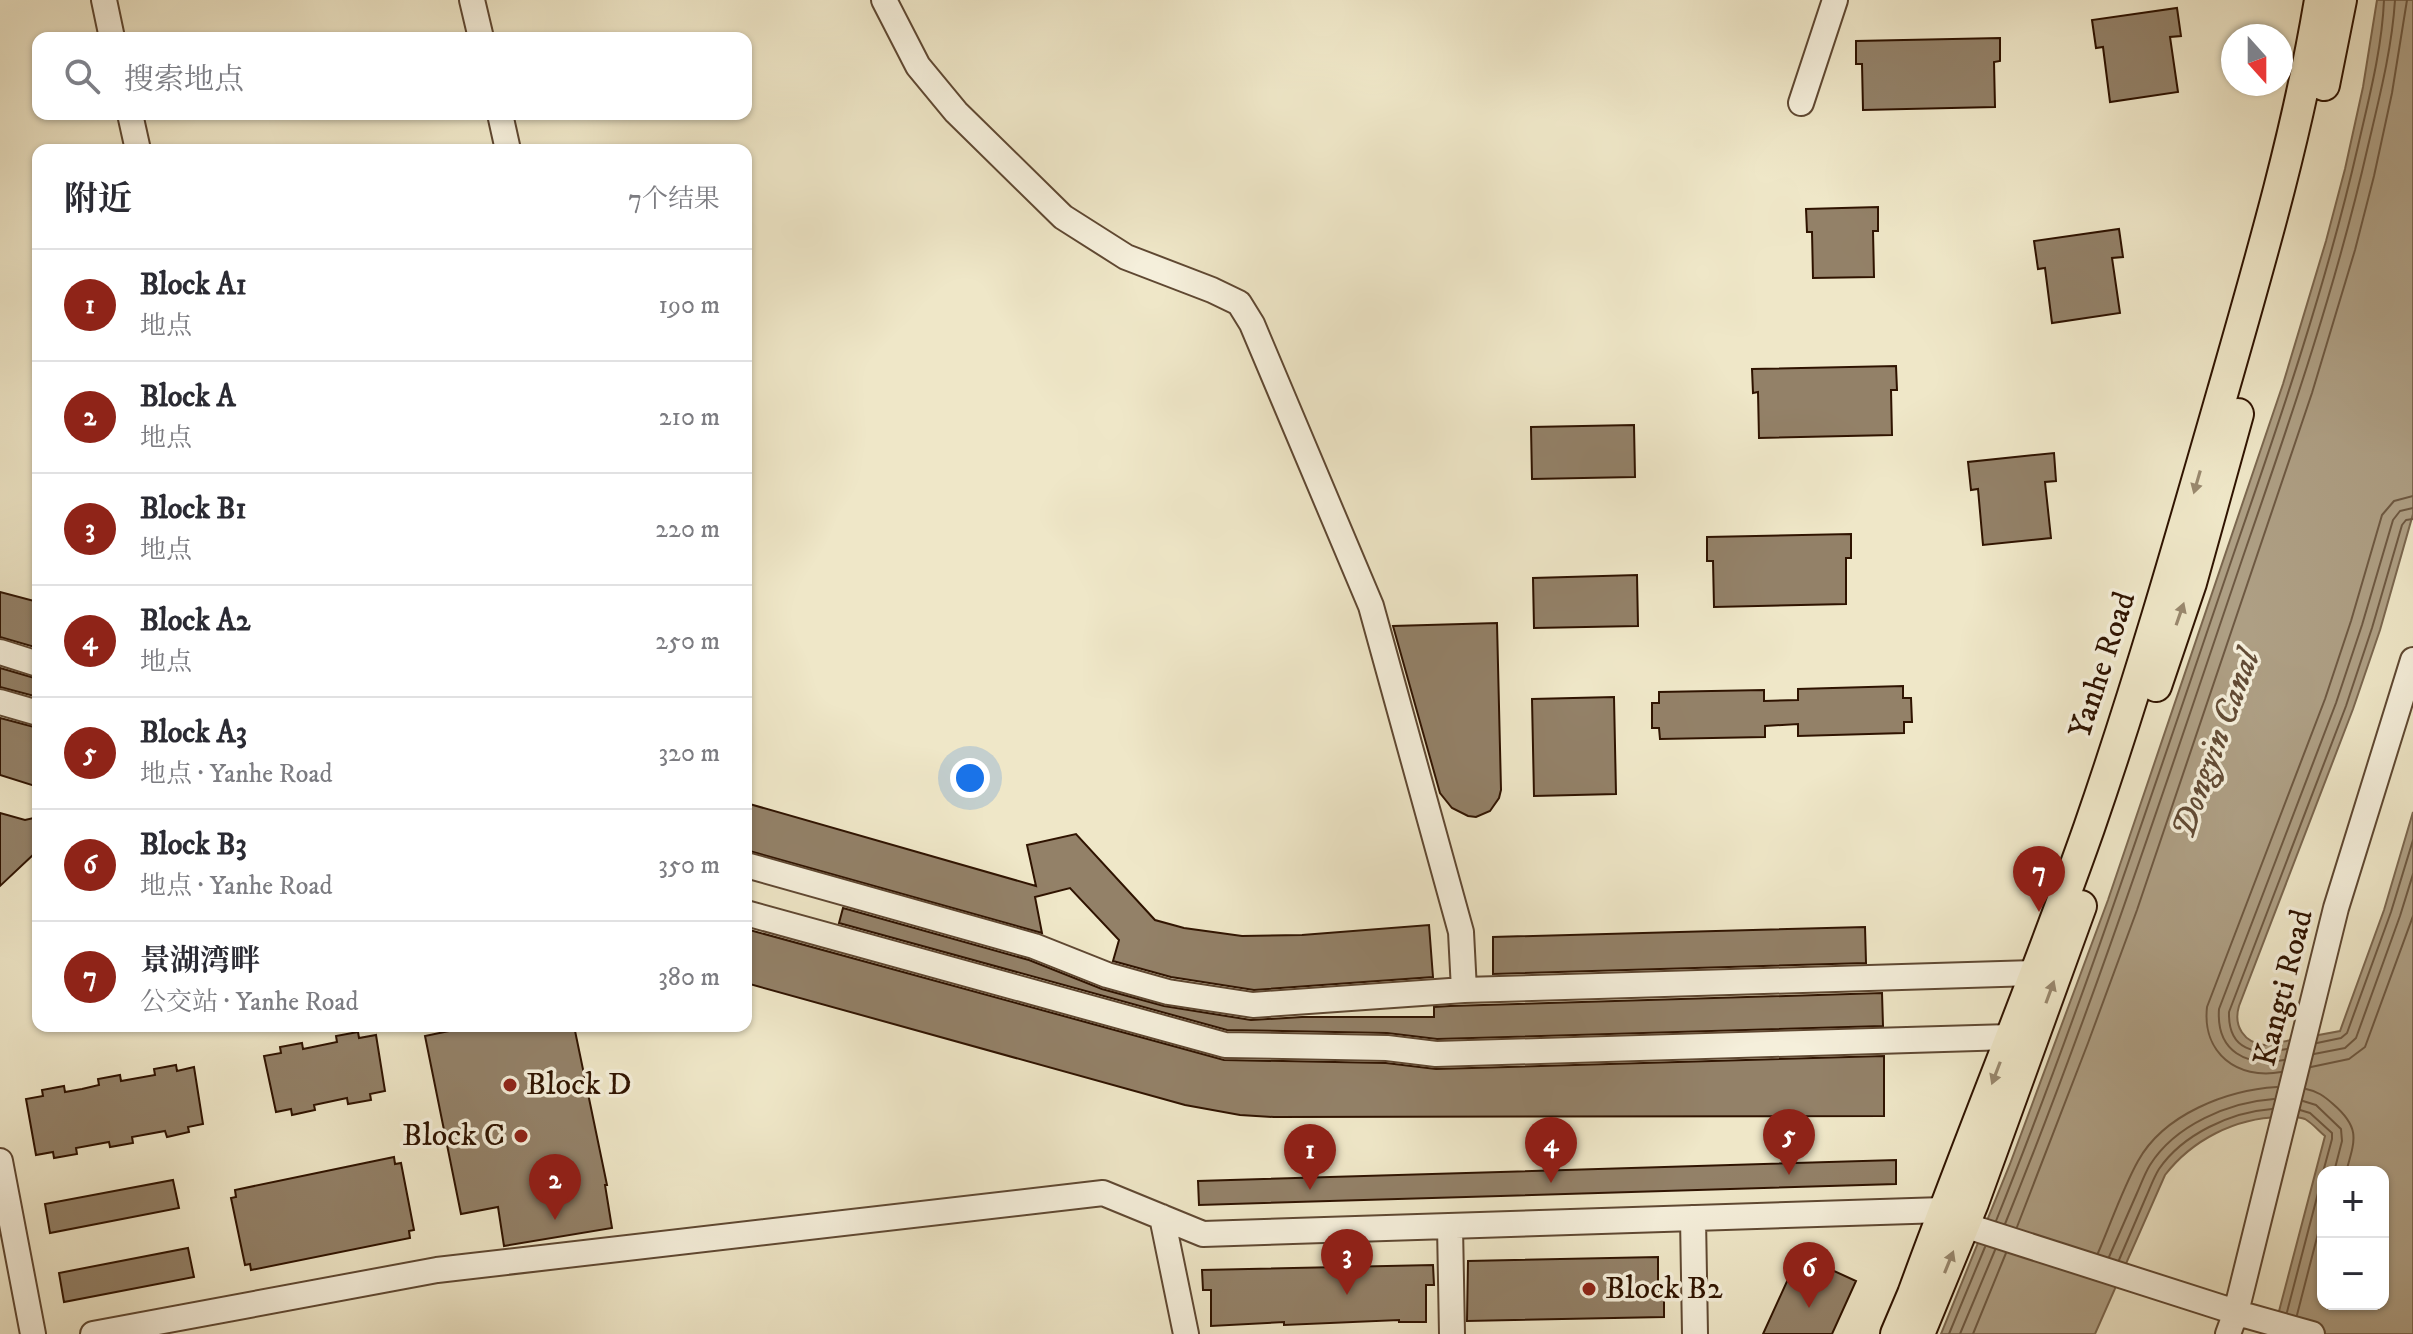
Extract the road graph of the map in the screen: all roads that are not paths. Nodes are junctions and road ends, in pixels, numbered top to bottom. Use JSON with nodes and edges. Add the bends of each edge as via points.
{"nodes":[{"id":1,"x":104,"y":0,"type":"edge"},
{"id":2,"x":472,"y":0,"type":"edge"},
{"id":3,"x":884,"y":0,"type":"edge"},
{"id":4,"x":1835,"y":0,"type":"edge"},
{"id":5,"x":2320,"y":0,"type":"edge"},
{"id":6,"x":2341,"y":0,"type":"edge"},
{"id":7,"x":111,"y":32,"type":"edge"},
{"id":8,"x":480,"y":32,"type":"edge"},
{"id":9,"x":1801,"y":103,"type":"dead end"},
{"id":10,"x":131,"y":120,"type":"edge"},
{"id":11,"x":501,"y":120,"type":"edge"},
{"id":12,"x":137,"y":144,"type":"edge"},
{"id":13,"x":507,"y":144,"type":"edge"},
{"id":14,"x":0,"y":652,"type":"edge"},
{"id":15,"x":2413,"y":660,"type":"edge"},
{"id":16,"x":32,"y":662,"type":"edge"},
{"id":17,"x":0,"y":702,"type":"edge"},
{"id":18,"x":32,"y":711,"type":"edge"},
{"id":19,"x":752,"y":867,"type":"edge"},
{"id":20,"x":752,"y":915,"type":"edge"},
{"id":21,"x":2034,"y":973,"type":"junction"},
{"id":22,"x":1464,"y":990,"type":"junction"},
{"id":23,"x":2010,"y":1037,"type":"junction"},
{"id":24,"x":0,"y":1161,"type":"edge"},
{"id":25,"x":1162,"y":1217,"type":"junction"},
{"id":26,"x":1693,"y":1218,"type":"junction"},
{"id":27,"x":1961,"y":1221,"type":"junction"},
{"id":28,"x":1450,"y":1226,"type":"junction"},
{"id":29,"x":2239,"y":1321,"type":"edge"},
{"id":30,"x":33,"y":1334,"type":"edge"},
{"id":31,"x":93,"y":1334,"type":"edge"},
{"id":32,"x":1186,"y":1334,"type":"edge"},
{"id":33,"x":1452,"y":1334,"type":"edge"},
{"id":34,"x":1695,"y":1334,"type":"edge"},
{"id":35,"x":1896,"y":1334,"type":"edge"},
{"id":36,"x":1919,"y":1334,"type":"edge"},
{"id":37,"x":2312,"y":1334,"type":"edge"}],
"edges":[{"from":1,"to":7,"type":"street"},
{"from":2,"to":8,"type":"street"},
{"from":3,"to":22,"type":"street","via":[[927,77],[1063,217],[1126,257],[1239,303],[1252,324],[1371,606],[1461,932]]},
{"from":4,"to":9,"type":"street"},
{"from":5,"to":21,"type":"main road","name":"Yanhe Road","one_way":true,"via":[[2278,193],[2169,577],[2088,828]]},
{"from":27,"to":6,"type":"main road","name":"Yanhe Road","one_way":true,"via":[[2039,1025],[2191,583],[2297,197]]},
{"from":10,"to":12,"type":"street"},
{"from":11,"to":13,"type":"street"},
{"from":14,"to":16,"type":"street"},
{"from":15,"to":29,"type":"street","name":"Kangti Road","via":[[2336,908]]},
{"from":17,"to":18,"type":"street"},
{"from":19,"to":22,"type":"street","via":[[1034,946],[1168,992],[1253,1005]]},
{"from":20,"to":23,"type":"street","via":[[1225,1045],[1436,1054]]},
{"from":21,"to":22,"type":"street"},
{"from":21,"to":23,"type":"main road","name":"Yanhe Road"},
{"from":23,"to":27,"type":"main road","name":"Yanhe Road","one_way":true},
{"from":24,"to":30,"type":"street"},
{"from":25,"to":28,"type":"street","via":[[1203,1234]]},
{"from":25,"to":31,"type":"street","via":[[1103,1193],[437,1270]]},
{"from":25,"to":32,"type":"street"},
{"from":26,"to":27,"type":"street"},
{"from":26,"to":28,"type":"street"},
{"from":26,"to":34,"type":"street"},
{"from":27,"to":29,"type":"street"},
{"from":27,"to":35,"type":"main road","name":"Yanhe Road"},
{"from":36,"to":27,"type":"main road","name":"Yanhe Road","one_way":true},
{"from":28,"to":33,"type":"street"},
{"from":29,"to":37,"type":"street"}]}
